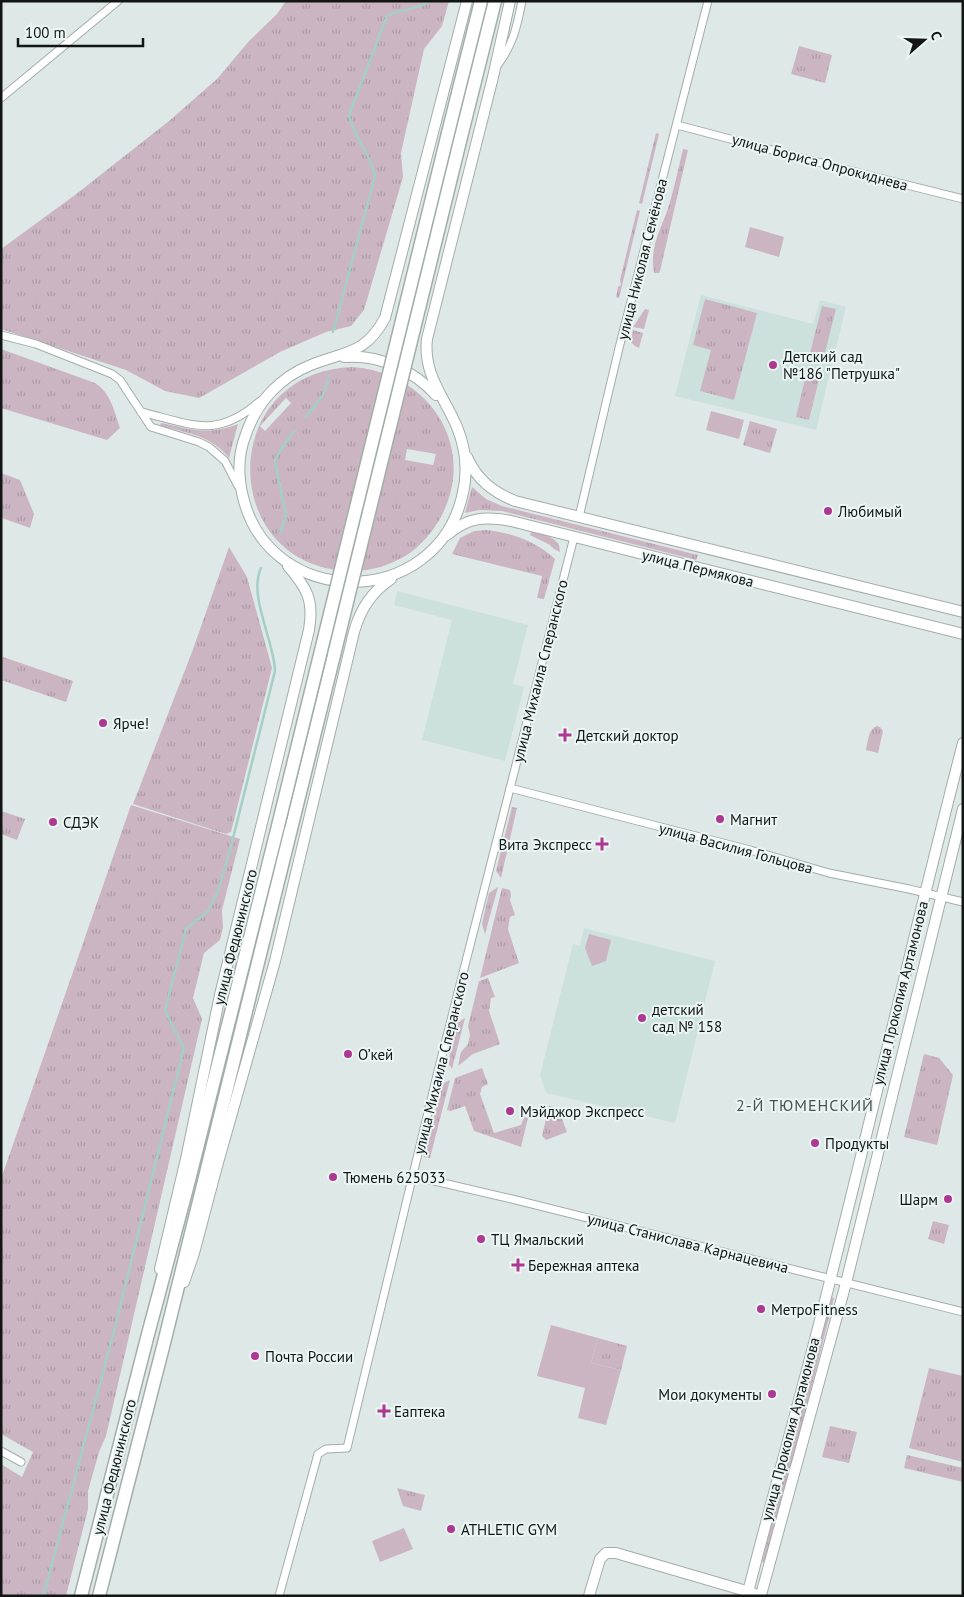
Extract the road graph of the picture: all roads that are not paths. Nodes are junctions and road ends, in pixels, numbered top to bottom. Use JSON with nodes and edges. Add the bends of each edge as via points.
{"nodes":[{"id":1,"x":118,"y":1,"type":"edge"},
{"id":2,"x":467,"y":1,"type":"edge"},
{"id":3,"x":481,"y":1,"type":"edge"},
{"id":4,"x":495,"y":1,"type":"edge"},
{"id":5,"x":510,"y":1,"type":"edge"},
{"id":6,"x":522,"y":1,"type":"edge"},
{"id":7,"x":708,"y":1,"type":"edge"},
{"id":8,"x":495,"y":68,"type":"junction"},
{"id":9,"x":1,"y":98,"type":"edge"},
{"id":10,"x":677,"y":125,"type":"junction"},
{"id":11,"x":963,"y":199,"type":"edge"},
{"id":12,"x":1,"y":335,"type":"edge"},
{"id":13,"x":324,"y":361,"type":"junction"},
{"id":14,"x":272,"y":391,"type":"junction"},
{"id":15,"x":448,"y":410,"type":"junction"},
{"id":16,"x":141,"y":412,"type":"junction"},
{"id":17,"x":462,"y":446,"type":"junction"},
{"id":18,"x":244,"y":503,"type":"junction"},
{"id":19,"x":578,"y":517,"type":"junction"},
{"id":20,"x":574,"y":537,"type":"junction"},
{"id":21,"x":439,"y":542,"type":"junction"},
{"id":22,"x":272,"y":549,"type":"junction"},
{"id":23,"x":406,"y":569,"type":"junction"},
{"id":24,"x":963,"y":612,"type":"edge"},
{"id":25,"x":963,"y":634,"type":"edge"},
{"id":26,"x":963,"y":743,"type":"edge"},
{"id":27,"x":510,"y":788,"type":"junction"},
{"id":28,"x":963,"y":809,"type":"edge"},
{"id":29,"x":924,"y":893,"type":"junction"},
{"id":30,"x":941,"y":897,"type":"junction"},
{"id":31,"x":963,"y":902,"type":"edge"},
{"id":32,"x":413,"y":1176,"type":"junction"},
{"id":33,"x":831,"y":1279,"type":"junction"},
{"id":34,"x":846,"y":1283,"type":"junction"},
{"id":35,"x":963,"y":1312,"type":"edge"},
{"id":36,"x":147,"y":1338,"type":"junction"},
{"id":37,"x":164,"y":1340,"type":"junction"},
{"id":38,"x":1,"y":1451,"type":"edge"},
{"id":39,"x":21,"y":1462,"type":"dead end"},
{"id":40,"x":748,"y":1592,"type":"junction"},
{"id":41,"x":81,"y":1596,"type":"edge"},
{"id":42,"x":99,"y":1596,"type":"edge"},
{"id":43,"x":279,"y":1596,"type":"edge"},
{"id":44,"x":589,"y":1596,"type":"edge"},
{"id":45,"x":762,"y":1596,"type":"edge"}],
"edges":[{"from":1,"to":9,"type":"street"},
{"from":2,"to":13,"type":"main road","via":[[385,318],[379,330],[360,347]]},
{"from":3,"to":36,"type":"highway","name":"улица Федюнинского","bridge":true,"via":[[188,1188]]},
{"from":4,"to":37,"type":"highway","name":"улица Федюнинского","bridge":true},
{"from":5,"to":8,"type":"main road"},
{"from":6,"to":8,"type":"street","via":[[512,43]]},
{"from":7,"to":10,"type":"street","name":"улица Николая Семёнова"},
{"from":8,"to":15,"type":"main road","via":[[427,339],[429,369]]},
{"from":10,"to":11,"type":"street","name":"улица Бориса Опрокиднева"},
{"from":10,"to":19,"type":"street","name":"улица Николая Семёнова"},
{"from":12,"to":16,"type":"street","via":[[36,344],[112,374],[120,380]]},
{"from":13,"to":14,"type":"main road","via":[[301,369]]},
{"from":13,"to":15,"type":"main road","via":[[360,357],[392,364],[420,380]]},
{"from":14,"to":16,"type":"street","via":[[242,415],[214,426]]},
{"from":14,"to":18,"type":"main road","via":[[252,418],[241,450]]},
{"from":15,"to":17,"type":"main road"},
{"from":16,"to":18,"type":"street","via":[[151,427],[199,442],[219,455],[230,469]]},
{"from":17,"to":19,"type":"main road","name":"улица Пермякова","via":[[475,474],[496,492],[515,501]]},
{"from":17,"to":21,"type":"main road","via":[[465,471],[462,497],[453,521]]},
{"from":18,"to":22,"type":"main road","via":[[255,528]]},
{"from":19,"to":24,"type":"main road","name":"улица Пермякова"},
{"from":20,"to":21,"type":"main road","name":"улица Пермякова","via":[[489,518],[470,520]]},
{"from":20,"to":25,"type":"main road","name":"улица Пермякова"},
{"from":20,"to":27,"type":"street","name":"улица Михаила Сперанского"},
{"from":21,"to":23,"type":"main road"},
{"from":22,"to":23,"type":"main road","via":[[304,572],[337,582],[371,582]]},
{"from":22,"to":36,"type":"main road","name":"улица Федюнинского","via":[[308,594],[311,609],[309,630],[220,995]]},
{"from":23,"to":37,"type":"main road","name":"улица Федюнинского","via":[[374,593],[356,624],[263,1006],[194,1253]]},
{"from":26,"to":29,"type":"main road","name":"улица Прокопия Артамонова"},
{"from":27,"to":29,"type":"street","name":"улица Василия Гольцова","via":[[829,873]]},
{"from":27,"to":32,"type":"street","name":"улица Михаила Сперанского"},
{"from":28,"to":30,"type":"main road","name":"улица Прокопия Артамонова"},
{"from":29,"to":30,"type":"street","name":"улица Василия Гольцова"},
{"from":29,"to":33,"type":"main road","name":"улица Прокопия Артамонова"},
{"from":30,"to":31,"type":"street","name":"улица Василия Гольцова"},
{"from":30,"to":34,"type":"main road","name":"улица Прокопия Артамонова"},
{"from":32,"to":33,"type":"street","name":"улица Станислава Карнацевича"},
{"from":32,"to":43,"type":"street","name":"улица Михаила Сперанского","via":[[347,1448],[326,1449],[318,1454]]},
{"from":33,"to":34,"type":"street","name":"улица Станислава Карнацевича"},
{"from":33,"to":40,"type":"main road","name":"улица Прокопия Артамонова"},
{"from":34,"to":35,"type":"street","name":"улица Станислава Карнацевича"},
{"from":34,"to":45,"type":"main road","name":"улица Прокопия Артамонова"},
{"from":36,"to":41,"type":"highway","name":"улица Федюнинского"},
{"from":37,"to":42,"type":"highway","name":"улица Федюнинского"},
{"from":38,"to":39,"type":"street"},
{"from":40,"to":44,"type":"main road","via":[[616,1553],[606,1553],[600,1559]]},
{"from":40,"to":45,"type":"main road"}]}
